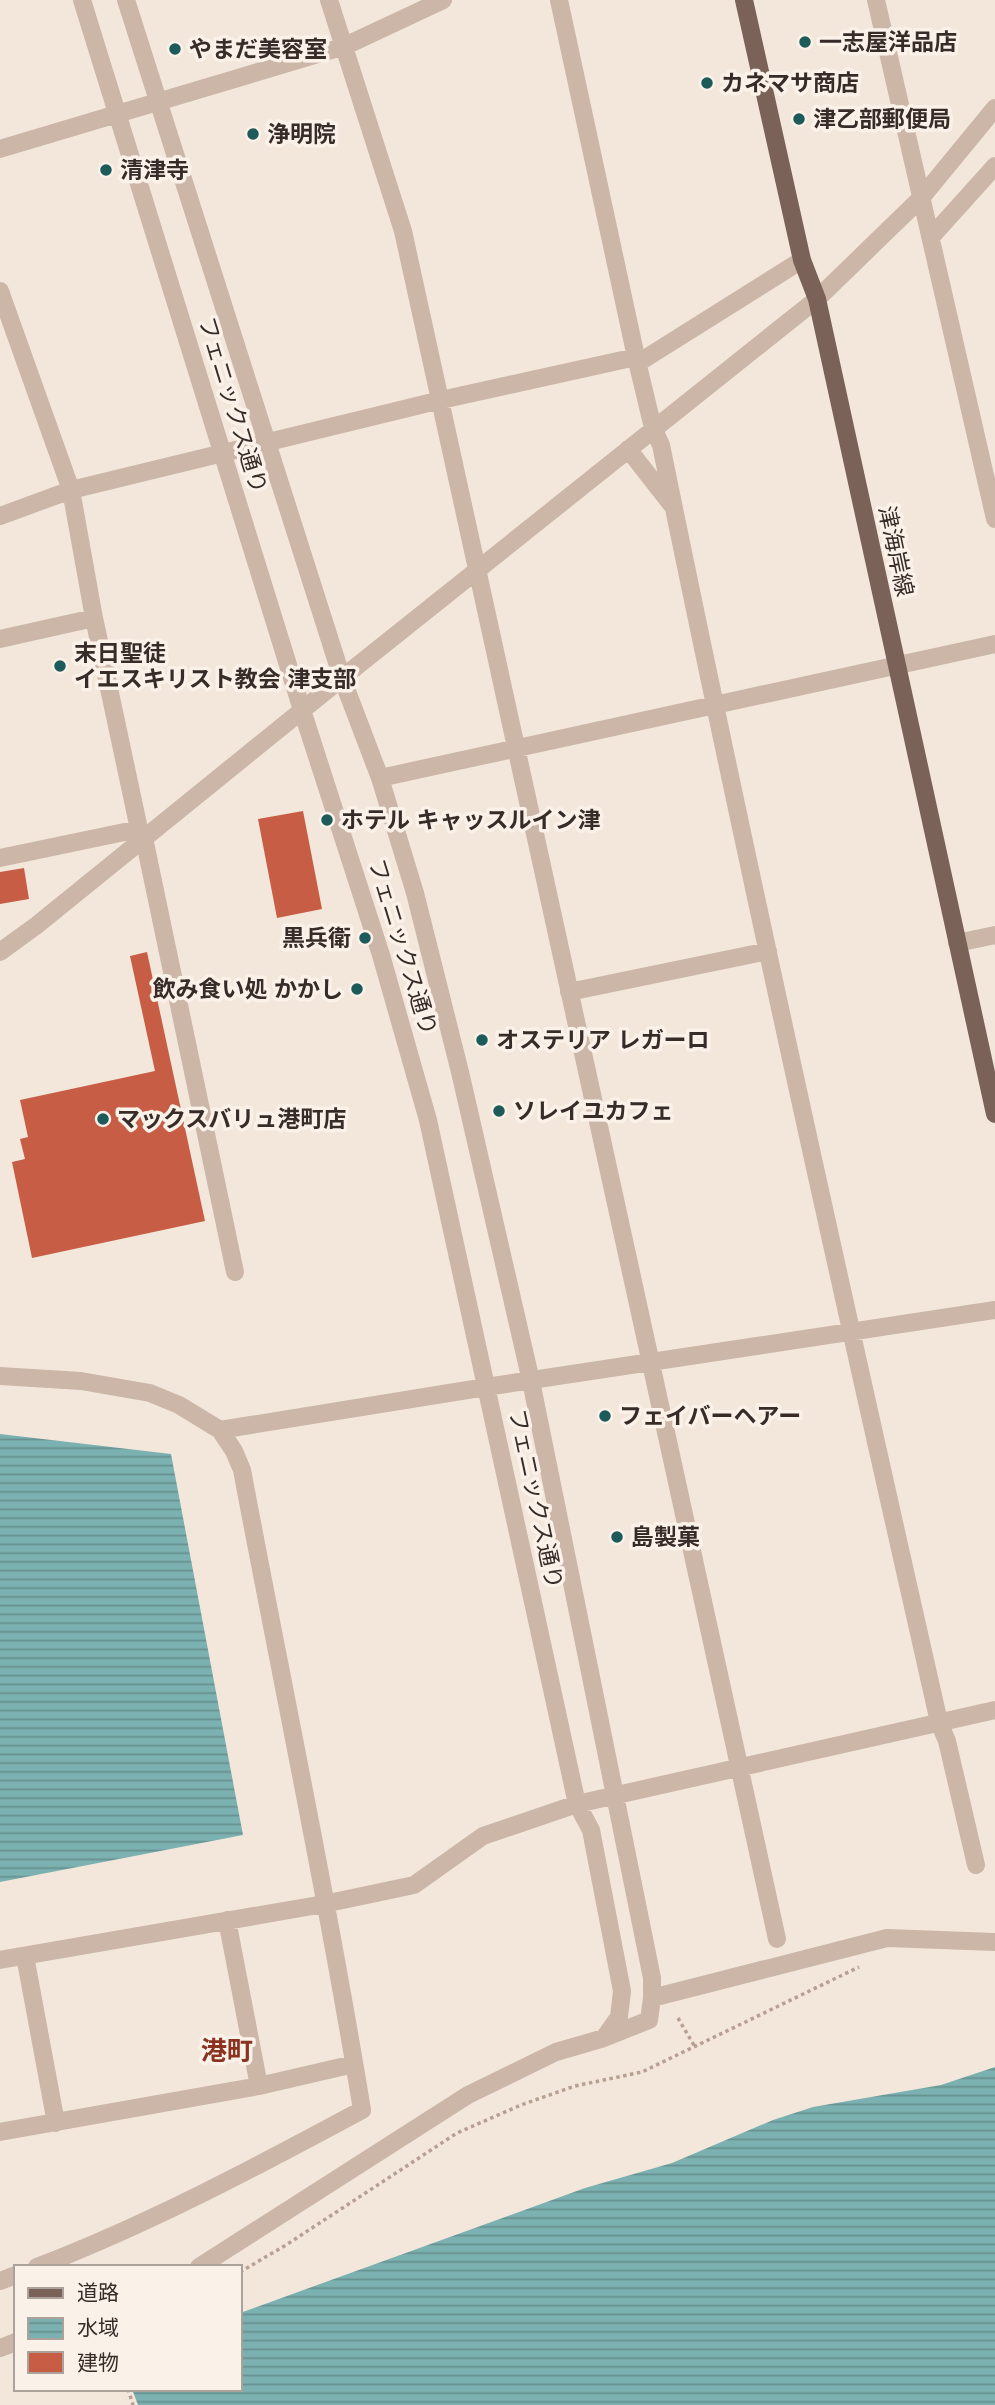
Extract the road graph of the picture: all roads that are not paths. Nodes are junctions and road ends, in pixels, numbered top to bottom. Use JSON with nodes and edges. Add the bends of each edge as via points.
{"nodes":[{"id":1,"x":82,"y":0,"type":"edge"},
{"id":2,"x":126,"y":0,"type":"edge"},
{"id":3,"x":329,"y":0,"type":"edge"},
{"id":4,"x":443,"y":0,"type":"edge"},
{"id":5,"x":559,"y":0,"type":"edge"},
{"id":6,"x":744,"y":0,"type":"edge"},
{"id":7,"x":876,"y":0,"type":"edge"},
{"id":8,"x":345,"y":46,"type":"junction"},
{"id":9,"x":158,"y":100,"type":"junction"},
{"id":10,"x":995,"y":107,"type":"edge"},
{"id":11,"x":118,"y":112,"type":"junction"},
{"id":12,"x":0,"y":149,"type":"edge"},
{"id":13,"x":995,"y":166,"type":"edge"},
{"id":14,"x":922,"y":198,"type":"junction"},
{"id":15,"x":932,"y":236,"type":"junction"},
{"id":16,"x":802,"y":260,"type":"junction"},
{"id":17,"x":0,"y":291,"type":"edge"},
{"id":18,"x":817,"y":299,"type":"junction"},
{"id":19,"x":637,"y":360,"type":"junction"},
{"id":20,"x":441,"y":400,"type":"junction"},
{"id":21,"x":653,"y":428,"type":"junction"},
{"id":22,"x":268,"y":442,"type":"junction"},
{"id":23,"x":628,"y":449,"type":"junction"},
{"id":24,"x":222,"y":454,"type":"junction"},
{"id":25,"x":71,"y":490,"type":"junction"},
{"id":26,"x":674,"y":508,"type":"junction"},
{"id":27,"x":0,"y":516,"type":"edge"},
{"id":28,"x":995,"y":519,"type":"edge"},
{"id":29,"x":478,"y":569,"type":"junction"},
{"id":30,"x":94,"y":618,"type":"junction"},
{"id":31,"x":0,"y":639,"type":"edge"},
{"id":32,"x":995,"y":644,"type":"edge"},
{"id":33,"x":896,"y":665,"type":"junction"},
{"id":34,"x":342,"y":678,"type":"junction"},
{"id":35,"x":714,"y":705,"type":"junction"},
{"id":36,"x":302,"y":710,"type":"junction"},
{"id":37,"x":516,"y":748,"type":"junction"},
{"id":38,"x":380,"y":778,"type":"junction"},
{"id":39,"x":142,"y":833,"type":"junction"},
{"id":40,"x":0,"y":858,"type":"edge"},
{"id":41,"x":995,"y":934,"type":"edge"},
{"id":42,"x":957,"y":943,"type":"junction"},
{"id":43,"x":768,"y":951,"type":"junction"},
{"id":44,"x":0,"y":952,"type":"edge"},
{"id":45,"x":569,"y":992,"type":"junction"},
{"id":46,"x":995,"y":1114,"type":"edge"},
{"id":47,"x":235,"y":1272,"type":"dead end"},
{"id":48,"x":995,"y":1310,"type":"edge"},
{"id":49,"x":850,"y":1331,"type":"junction"},
{"id":50,"x":650,"y":1362,"type":"junction"},
{"id":51,"x":0,"y":1376,"type":"edge"},
{"id":52,"x":531,"y":1381,"type":"junction"},
{"id":53,"x":486,"y":1387,"type":"junction"},
{"id":54,"x":220,"y":1430,"type":"junction"},
{"id":55,"x":995,"y":1710,"type":"edge"},
{"id":56,"x":939,"y":1722,"type":"junction"},
{"id":57,"x":739,"y":1768,"type":"junction"},
{"id":58,"x":615,"y":1796,"type":"junction"},
{"id":59,"x":577,"y":1804,"type":"junction"},
{"id":60,"x":976,"y":1865,"type":"dead end"},
{"id":61,"x":324,"y":1904,"type":"junction"},
{"id":62,"x":227,"y":1920,"type":"junction"},
{"id":63,"x":777,"y":1939,"type":"dead end"},
{"id":64,"x":995,"y":1942,"type":"edge"},
{"id":65,"x":25,"y":1956,"type":"junction"},
{"id":66,"x":0,"y":1960,"type":"edge"},
{"id":67,"x":652,"y":1998,"type":"junction"},
{"id":68,"x":604,"y":2038,"type":"junction"},
{"id":69,"x":354,"y":2064,"type":"junction"},
{"id":70,"x":259,"y":2086,"type":"junction"},
{"id":71,"x":56,"y":2123,"type":"junction"},
{"id":72,"x":0,"y":2132,"type":"edge"},
{"id":73,"x":42,"y":2265,"type":"edge"},
{"id":74,"x":202,"y":2265,"type":"edge"}],
"edges":[{"from":1,"to":11,"type":"street","name":"フェニックス通り"},
{"from":2,"to":9,"type":"street","name":"フェニックス通り"},
{"from":3,"to":8,"type":"street"},
{"from":4,"to":8,"type":"street"},
{"from":5,"to":19,"type":"street"},
{"from":6,"to":16,"type":"main road","name":"津海岸線"},
{"from":7,"to":14,"type":"street"},
{"from":8,"to":9,"type":"street"},
{"from":8,"to":20,"type":"street","via":[[403,231]]},
{"from":9,"to":11,"type":"street"},
{"from":9,"to":22,"type":"street","name":"フェニックス通り"},
{"from":10,"to":14,"type":"street"},
{"from":11,"to":12,"type":"street"},
{"from":11,"to":24,"type":"street","name":"フェニックス通り"},
{"from":13,"to":15,"type":"street"},
{"from":14,"to":15,"type":"street"},
{"from":14,"to":18,"type":"street"},
{"from":15,"to":28,"type":"street"},
{"from":16,"to":18,"type":"main road","name":"津海岸線"},
{"from":16,"to":19,"type":"street"},
{"from":17,"to":25,"type":"street"},
{"from":18,"to":21,"type":"street"},
{"from":18,"to":33,"type":"main road","name":"津海岸線"},
{"from":19,"to":20,"type":"street"},
{"from":19,"to":21,"type":"street"},
{"from":20,"to":22,"type":"street"},
{"from":20,"to":29,"type":"street"},
{"from":21,"to":23,"type":"street"},
{"from":21,"to":26,"type":"street"},
{"from":22,"to":24,"type":"street"},
{"from":22,"to":34,"type":"street","name":"フェニックス通り"},
{"from":23,"to":26,"type":"street"},
{"from":23,"to":29,"type":"street"},
{"from":24,"to":25,"type":"street"},
{"from":24,"to":36,"type":"street","name":"フェニックス通り"},
{"from":25,"to":27,"type":"street"},
{"from":25,"to":30,"type":"street"},
{"from":26,"to":35,"type":"street"},
{"from":29,"to":34,"type":"street"},
{"from":29,"to":37,"type":"street"},
{"from":30,"to":31,"type":"street"},
{"from":30,"to":39,"type":"street"},
{"from":32,"to":33,"type":"street"},
{"from":33,"to":35,"type":"street"},
{"from":33,"to":42,"type":"main road","name":"津海岸線"},
{"from":34,"to":36,"type":"street"},
{"from":34,"to":38,"type":"street","name":"フェニックス通り"},
{"from":35,"to":37,"type":"street"},
{"from":35,"to":43,"type":"street"},
{"from":36,"to":39,"type":"street"},
{"from":36,"to":53,"type":"street","name":"フェニックス通り","via":[[381,955],[428,1120]]},
{"from":37,"to":38,"type":"street"},
{"from":37,"to":45,"type":"street"},
{"from":38,"to":52,"type":"street","name":"フェニックス通り","via":[[457,1060]]},
{"from":39,"to":40,"type":"street"},
{"from":39,"to":44,"type":"street"},
{"from":39,"to":47,"type":"street"},
{"from":41,"to":42,"type":"street"},
{"from":42,"to":46,"type":"main road","name":"津海岸線"},
{"from":43,"to":45,"type":"street"},
{"from":43,"to":49,"type":"street"},
{"from":45,"to":50,"type":"street"},
{"from":48,"to":49,"type":"street"},
{"from":49,"to":50,"type":"street"},
{"from":49,"to":56,"type":"street"},
{"from":50,"to":52,"type":"street"},
{"from":50,"to":57,"type":"street"},
{"from":51,"to":54,"type":"street","via":[[80,1381],[150,1393]]},
{"from":52,"to":53,"type":"street"},
{"from":52,"to":58,"type":"street","name":"フェニックス通り"},
{"from":53,"to":54,"type":"street"},
{"from":53,"to":59,"type":"street","name":"フェニックス通り"},
{"from":54,"to":61,"type":"street","via":[[242,1470]]},
{"from":55,"to":56,"type":"street"},
{"from":56,"to":57,"type":"street"},
{"from":56,"to":60,"type":"street"},
{"from":57,"to":58,"type":"street"},
{"from":57,"to":63,"type":"street"},
{"from":58,"to":59,"type":"street"},
{"from":58,"to":67,"type":"street","name":"フェニックス通り","via":[[652,1978]]},
{"from":59,"to":61,"type":"street","via":[[483,1836],[414,1885]]},
{"from":59,"to":68,"type":"street","name":"フェニックス通り","via":[[590,1830],[622,1991],[619,2017]]},
{"from":61,"to":62,"type":"street"},
{"from":61,"to":69,"type":"street"},
{"from":62,"to":65,"type":"street"},
{"from":62,"to":70,"type":"street"},
{"from":64,"to":67,"type":"street","via":[[887,1938]]},
{"from":65,"to":66,"type":"street"},
{"from":65,"to":71,"type":"street"},
{"from":67,"to":68,"type":"street","via":[[649,2020]]},
{"from":68,"to":74,"type":"street","via":[[556,2052],[468,2095]]},
{"from":69,"to":70,"type":"street"},
{"from":69,"to":73,"type":"street","via":[[362,2110],[89,2247]]},
{"from":70,"to":71,"type":"street"},
{"from":71,"to":72,"type":"street"}]}
